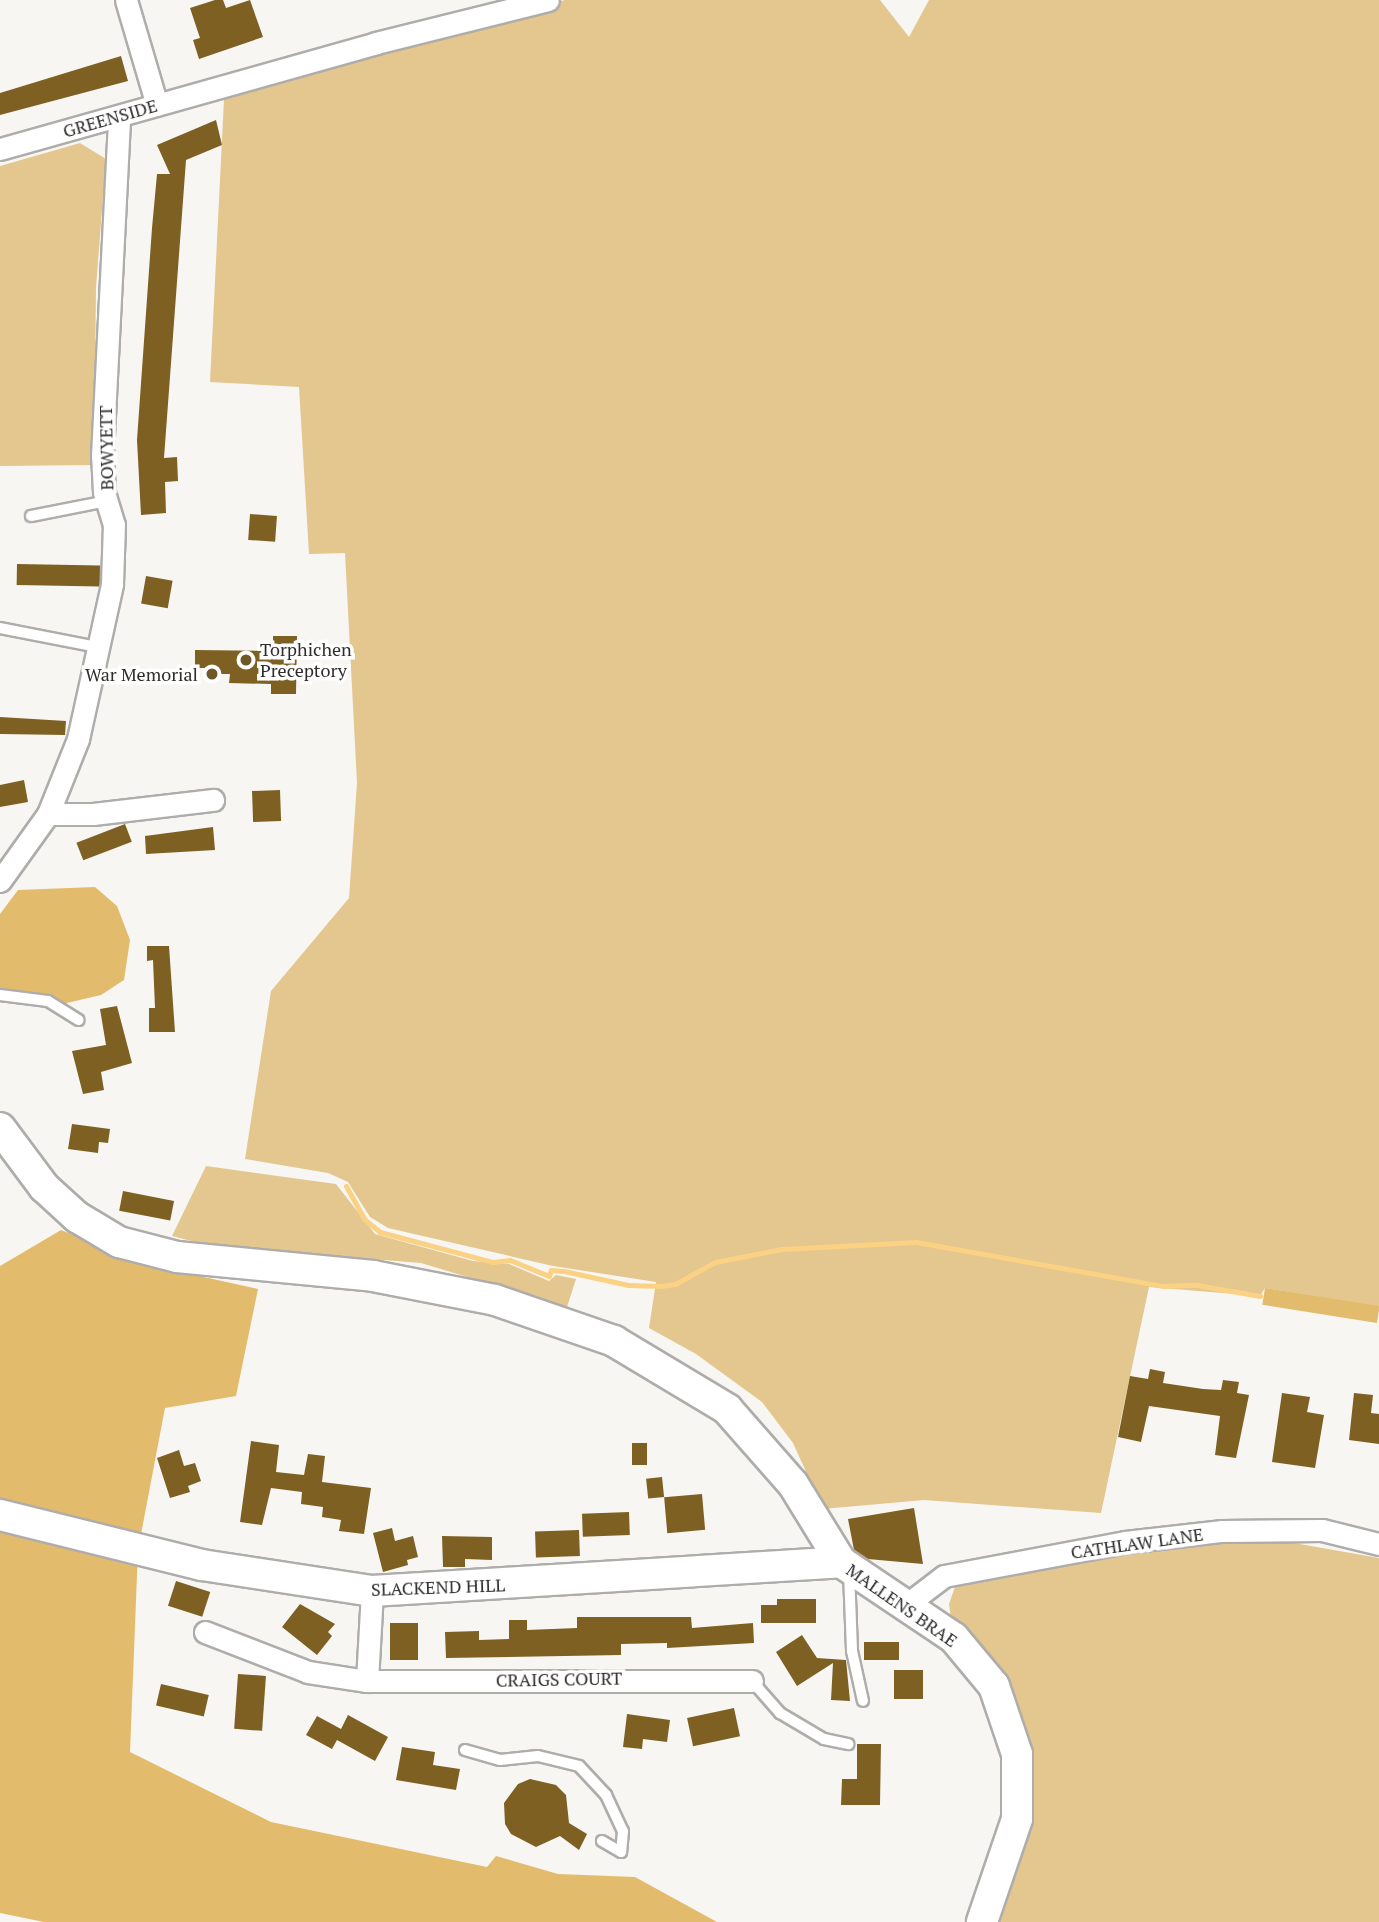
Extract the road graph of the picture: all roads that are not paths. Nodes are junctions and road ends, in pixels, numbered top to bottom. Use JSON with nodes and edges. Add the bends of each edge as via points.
{"nodes":[{"id":1,"x":126,"y":0,"type":"edge"},
{"id":2,"x":548,"y":0,"type":"edge"},
{"id":3,"x":157,"y":105,"type":"junction"},
{"id":4,"x":119,"y":116,"type":"junction"},
{"id":5,"x":0,"y":149,"type":"edge"},
{"id":6,"x":107,"y":502,"type":"junction"},
{"id":7,"x":30,"y":516,"type":"dead end"},
{"id":8,"x":0,"y":628,"type":"edge"},
{"id":9,"x":98,"y":647,"type":"junction"},
{"id":10,"x":213,"y":800,"type":"dead end"},
{"id":11,"x":48,"y":814,"type":"junction"},
{"id":12,"x":3,"y":871,"type":"edge"},
{"id":13,"x":0,"y":995,"type":"edge"},
{"id":14,"x":78,"y":1020,"type":"dead end"},
{"id":15,"x":0,"y":1128,"type":"edge"},
{"id":16,"x":0,"y":1516,"type":"edge"},
{"id":17,"x":1379,"y":1544,"type":"edge"},
{"id":18,"x":845,"y":1565,"type":"junction"},
{"id":19,"x":372,"y":1591,"type":"junction"},
{"id":20,"x":906,"y":1605,"type":"junction"},
{"id":21,"x":205,"y":1632,"type":"dead end"},
{"id":22,"x":367,"y":1681,"type":"junction"},
{"id":23,"x":752,"y":1681,"type":"joint"},
{"id":24,"x":863,"y":1701,"type":"dead end"},
{"id":25,"x":848,"y":1744,"type":"dead end"},
{"id":26,"x":464,"y":1750,"type":"dead end"},
{"id":27,"x":602,"y":1841,"type":"dead end"},
{"id":28,"x":982,"y":1922,"type":"edge"}],
"edges":[{"from":1,"to":3,"type":"street"},
{"from":2,"to":3,"type":"street","name":"GREENSIDE"},
{"from":3,"to":4,"type":"street","name":"GREENSIDE"},
{"from":4,"to":5,"type":"street","name":"GREENSIDE"},
{"from":4,"to":6,"type":"street","name":"BOWYETT","via":[[102,456]]},
{"from":6,"to":7,"type":"lane"},
{"from":6,"to":9,"type":"street","name":"BOWYETT","via":[[114,526],[112,584]]},
{"from":8,"to":9,"type":"lane"},
{"from":9,"to":11,"type":"street","name":"BOWYETT","via":[[78,738]]},
{"from":10,"to":11,"type":"street","via":[[93,814]]},
{"from":11,"to":12,"type":"street","name":"BOWYETT"},
{"from":13,"to":14,"type":"lane","via":[[48,1001]]},
{"from":15,"to":18,"type":"main road","via":[[44,1187],[77,1217],[119,1242],[177,1257],[373,1276],[495,1300],[614,1341],[727,1409],[793,1484]]},
{"from":16,"to":19,"type":"main road","name":"SLACKEND HILL","via":[[202,1565]]},
{"from":17,"to":20,"type":"street","name":"CATHLAW LANE","via":[[1322,1530],[1222,1531],[1125,1542],[944,1576]]},
{"from":18,"to":19,"type":"main road","name":"SLACKEND HILL"},
{"from":18,"to":20,"type":"main road","name":"MALLENS BRAE"},
{"from":18,"to":24,"type":"lane","via":[[852,1651]]},
{"from":19,"to":22,"type":"street"},
{"from":20,"to":28,"type":"main road","name":"MALLENS BRAE","via":[[954,1638],[994,1686],[1017,1754],[1017,1819]]},
{"from":21,"to":22,"type":"street","name":"CRAIGS COURT","via":[[308,1672]]},
{"from":22,"to":23,"type":"street","name":"CRAIGS COURT","via":[[744,1677]]},
{"from":23,"to":25,"type":"lane","via":[[780,1713],[824,1739]]},
{"from":26,"to":27,"type":"lane","via":[[500,1760],[538,1756],[579,1766],[606,1795],[623,1831],[621,1852]]}]}
